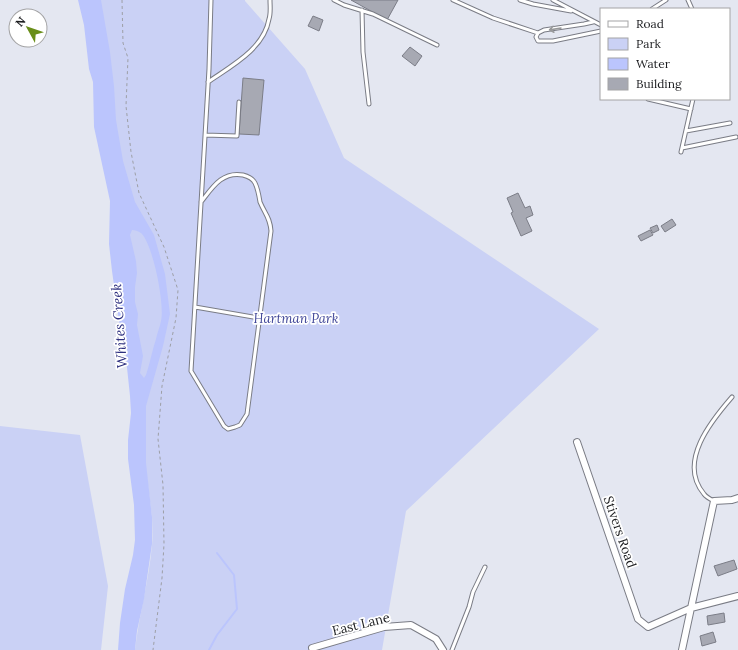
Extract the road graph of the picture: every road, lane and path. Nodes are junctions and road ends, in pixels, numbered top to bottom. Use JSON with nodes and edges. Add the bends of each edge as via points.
{"nodes":[{"id":1,"x":122,"y":0,"type":"edge"},
{"id":2,"x":212,"y":0,"type":"edge"},
{"id":3,"x":270,"y":0,"type":"edge"},
{"id":4,"x":334,"y":0,"type":"edge"},
{"id":5,"x":453,"y":0,"type":"edge"},
{"id":6,"x":520,"y":0,"type":"edge"},
{"id":7,"x":553,"y":0,"type":"edge"},
{"id":8,"x":666,"y":0,"type":"edge"},
{"id":9,"x":654,"y":8,"type":"edge"},
{"id":10,"x":362,"y":10,"type":"junction"},
{"id":11,"x":572,"y":11,"type":"junction"},
{"id":12,"x":593,"y":22,"type":"junction"},
{"id":13,"x":600,"y":25,"type":"edge"},
{"id":14,"x":600,"y":32,"type":"edge"},
{"id":15,"x":538,"y":33,"type":"junction"},
{"id":16,"x":437,"y":45,"type":"dead end"},
{"id":17,"x":208,"y":82,"type":"junction"},
{"id":18,"x":652,"y":100,"type":"edge"},
{"id":19,"x":693,"y":100,"type":"edge"},
{"id":20,"x":239,"y":102,"type":"dead end"},
{"id":21,"x":369,"y":104,"type":"dead end"},
{"id":22,"x":691,"y":109,"type":"junction"},
{"id":23,"x":730,"y":123,"type":"dead end"},
{"id":24,"x":686,"y":131,"type":"junction"},
{"id":25,"x":205,"y":135,"type":"junction"},
{"id":26,"x":736,"y":137,"type":"dead end"},
{"id":27,"x":682,"y":148,"type":"junction"},
{"id":28,"x":681,"y":152,"type":"dead end"},
{"id":29,"x":201,"y":202,"type":"junction"},
{"id":30,"x":195,"y":307,"type":"junction"},
{"id":31,"x":260,"y":318,"type":"junction"},
{"id":32,"x":732,"y":396,"type":"dead end"},
{"id":33,"x":577,"y":442,"type":"dead end"},
{"id":34,"x":738,"y":498,"type":"edge"},
{"id":35,"x":714,"y":501,"type":"junction"},
{"id":36,"x":485,"y":567,"type":"dead end"},
{"id":37,"x":738,"y":596,"type":"edge"},
{"id":38,"x":691,"y":608,"type":"junction"},
{"id":39,"x":312,"y":648,"type":"dead end"},
{"id":40,"x":153,"y":650,"type":"edge"},
{"id":41,"x":443,"y":650,"type":"edge"},
{"id":42,"x":452,"y":650,"type":"edge"},
{"id":43,"x":682,"y":650,"type":"edge"}],
"edges":[{"from":1,"to":40,"type":"path","via":[[123,43],[128,58],[126,106],[136,180],[139,193],[164,247],[178,290],[176,318],[162,386],[158,439],[163,485],[164,544]]},
{"from":2,"to":17,"type":"lane"},
{"from":3,"to":17,"type":"lane","via":[[270,19],[256,45]]},
{"from":4,"to":10,"type":"lane"},
{"from":5,"to":15,"type":"lane","via":[[493,18]]},
{"from":6,"to":11,"type":"lane"},
{"from":7,"to":11,"type":"lane"},
{"from":8,"to":9,"type":"lane"},
{"from":10,"to":16,"type":"lane"},
{"from":10,"to":21,"type":"lane","via":[[363,52]]},
{"from":11,"to":12,"type":"lane"},
{"from":12,"to":13,"type":"lane"},
{"from":12,"to":15,"type":"lane","one_way":true},
{"from":14,"to":15,"type":"lane","via":[[553,41],[538,40]]},
{"from":17,"to":25,"type":"lane"},
{"from":18,"to":22,"type":"lane"},
{"from":19,"to":22,"type":"lane"},
{"from":20,"to":25,"type":"lane","via":[[237,136]]},
{"from":22,"to":24,"type":"lane"},
{"from":23,"to":24,"type":"lane"},
{"from":24,"to":27,"type":"lane"},
{"from":25,"to":29,"type":"lane"},
{"from":26,"to":27,"type":"lane"},
{"from":27,"to":28,"type":"lane"},
{"from":29,"to":30,"type":"lane"},
{"from":29,"to":31,"type":"lane","via":[[223,177],[237,174],[246,176],[255,183],[270,221],[271,231]]},
{"from":30,"to":31,"type":"lane"},
{"from":30,"to":31,"type":"lane","via":[[191,371],[220,421],[228,429],[240,424],[247,414]]},
{"from":32,"to":35,"type":"lane","via":[[698,444],[694,466],[697,483],[704,494]]},
{"from":33,"to":38,"type":"street","name":"Stivers Road","via":[[638,619],[648,627]]},
{"from":34,"to":35,"type":"street"},
{"from":35,"to":38,"type":"street"},
{"from":36,"to":42,"type":"lane"},
{"from":37,"to":38,"type":"street"},
{"from":38,"to":43,"type":"street"},
{"from":39,"to":41,"type":"street","name":"East Lane","via":[[384,626],[411,625],[436,639]]}]}
